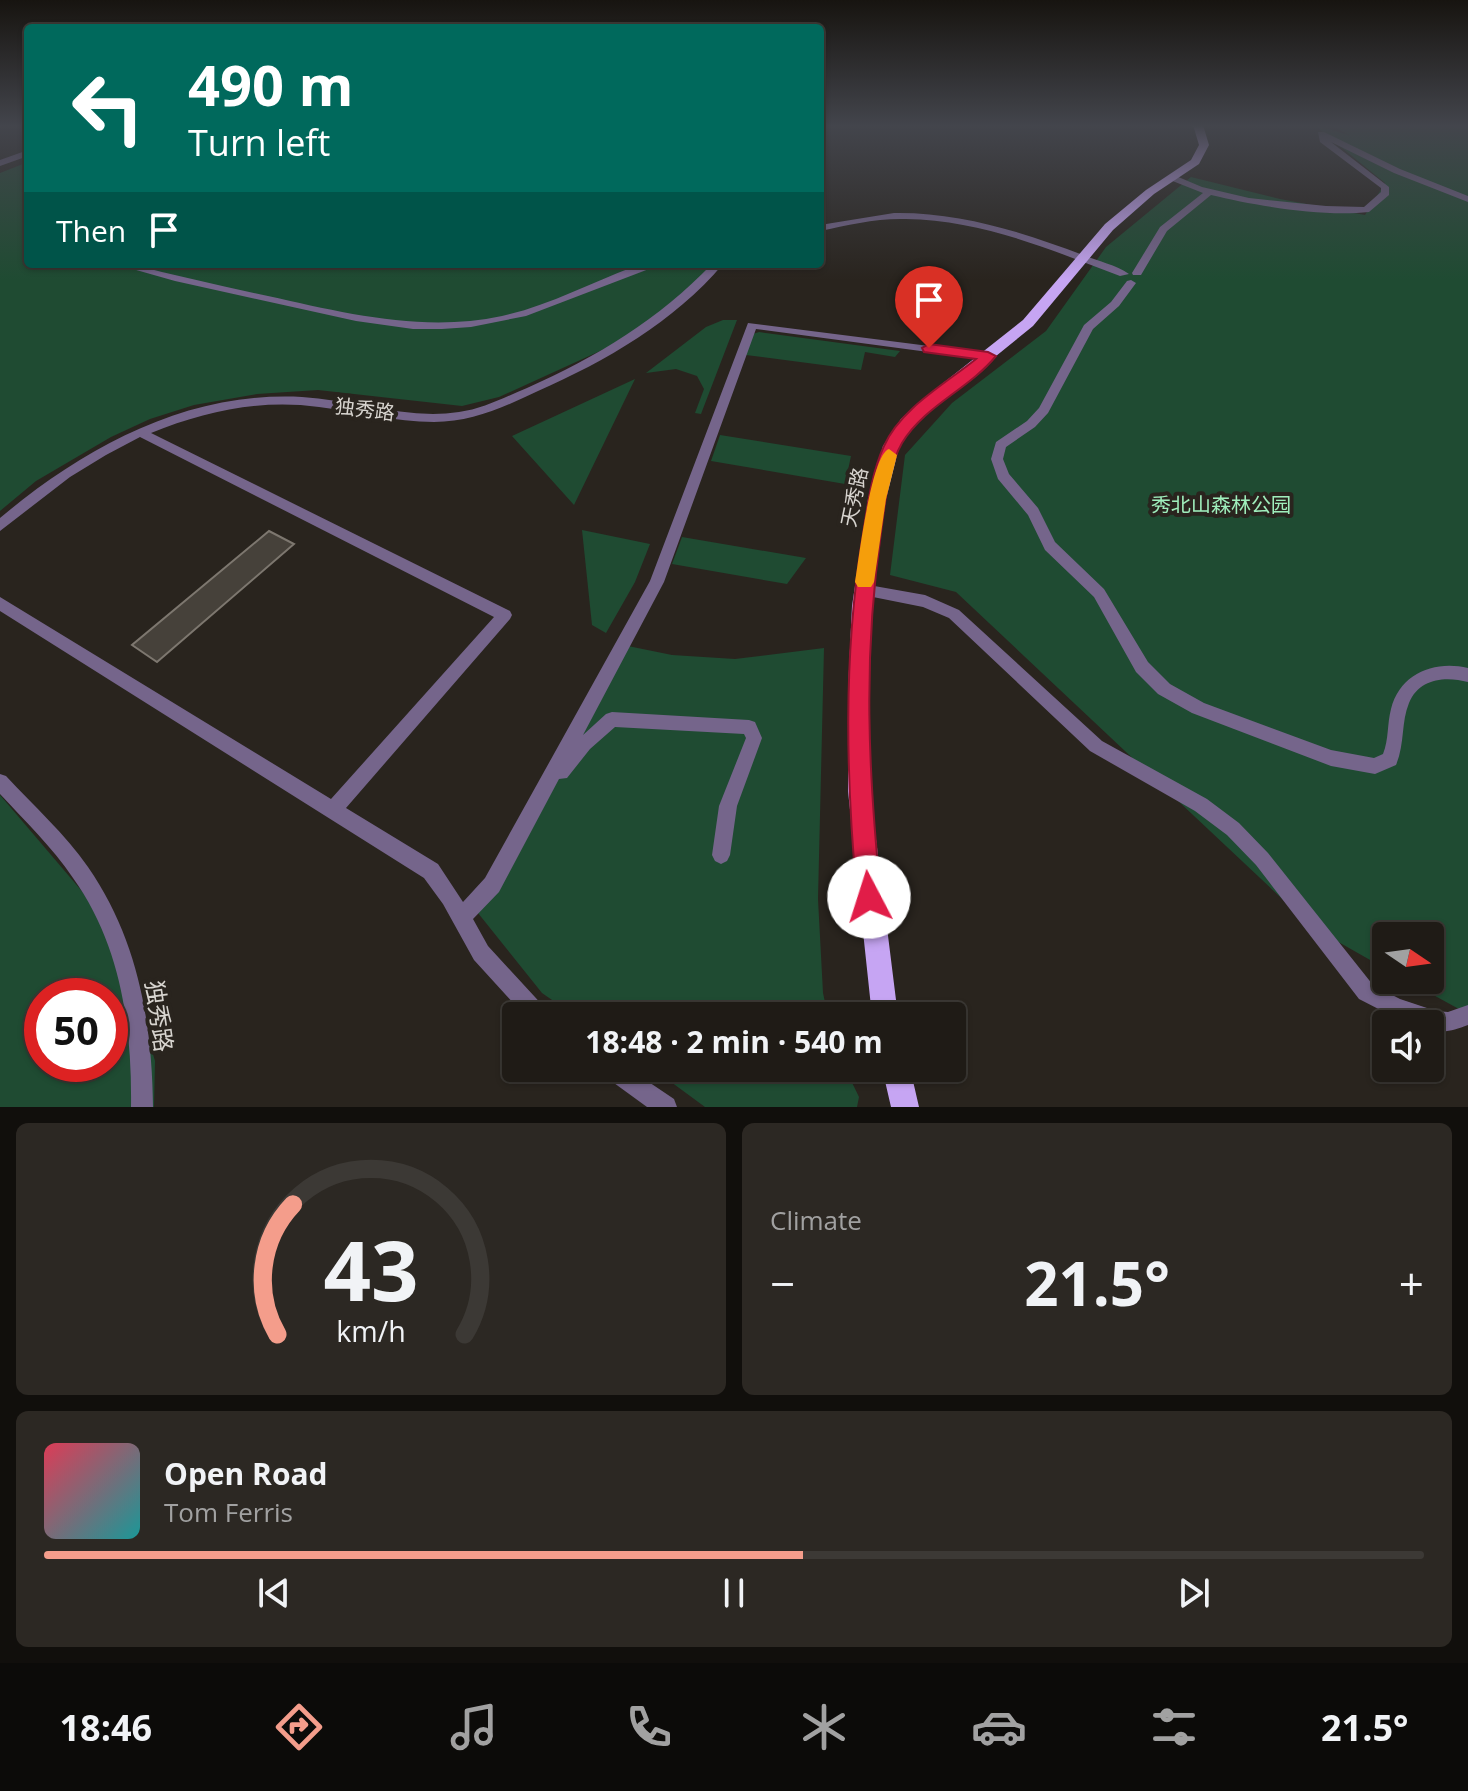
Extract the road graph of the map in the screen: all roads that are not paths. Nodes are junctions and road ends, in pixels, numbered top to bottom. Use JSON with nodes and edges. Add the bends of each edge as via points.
{"nodes":[{"id":1,"x":1371,"y":177,"type":"edge"},
{"id":2,"x":1411,"y":177,"type":"edge"},
{"id":3,"x":1173,"y":178,"type":"joint"},
{"id":4,"x":1209,"y":192,"type":"junction"},
{"id":5,"x":1468,"y":199,"type":"edge"},
{"id":6,"x":824,"y":227,"type":"edge"},
{"id":7,"x":1083,"y":259,"type":"junction"},
{"id":8,"x":137,"y":268,"type":"edge"},
{"id":9,"x":644,"y":268,"type":"edge"},
{"id":10,"x":714,"y":268,"type":"edge"},
{"id":11,"x":1131,"y":276,"type":"junction"},
{"id":12,"x":988,"y":356,"type":"junction"},
{"id":13,"x":140,"y":432,"type":"junction"},
{"id":14,"x":0,"y":526,"type":"edge"},
{"id":15,"x":863,"y":590,"type":"junction"},
{"id":16,"x":0,"y":603,"type":"edge"},
{"id":17,"x":1468,"y":675,"type":"edge"},
{"id":18,"x":0,"y":782,"type":"edge"},
{"id":19,"x":540,"y":796,"type":"junction"},
{"id":20,"x":333,"y":810,"type":"junction"},
{"id":21,"x":721,"y":855,"type":"dead end"},
{"id":22,"x":461,"y":918,"type":"junction"},
{"id":23,"x":526,"y":1002,"type":"edge"},
{"id":24,"x":883,"y":1002,"type":"edge"},
{"id":25,"x":1468,"y":1015,"type":"edge"},
{"id":26,"x":630,"y":1082,"type":"edge"},
{"id":27,"x":899,"y":1082,"type":"edge"},
{"id":28,"x":142,"y":1107,"type":"edge"},
{"id":29,"x":666,"y":1107,"type":"edge"},
{"id":30,"x":905,"y":1107,"type":"edge"}],
"edges":[{"from":1,"to":4,"type":"street","via":[[1386,193],[1372,207],[1352,210],[1253,202]]},
{"from":2,"to":5,"type":"street"},
{"from":3,"to":4,"type":"street"},
{"from":3,"to":7,"type":"main road","name":"天秀路","via":[[1125,213]]},
{"from":4,"to":11,"type":"street","via":[[1163,229]]},
{"from":6,"to":7,"type":"street","via":[[889,216],[943,218],[999,229]]},
{"from":7,"to":11,"type":"street"},
{"from":7,"to":12,"type":"main road","name":"天秀路","via":[[1028,323]]},
{"from":8,"to":9,"type":"street","via":[[352,318],[418,328],[515,316]]},
{"from":10,"to":13,"type":"street","name":"独秀路","via":[[663,315],[616,348],[478,412],[432,417],[268,401],[204,411]]},
{"from":11,"to":17,"type":"street","via":[[1115,304],[1088,327],[1044,410],[997,453],[1003,476],[1033,512],[1050,546],[1099,593],[1150,677],[1174,696],[1271,737],[1331,758],[1375,766],[1390,759],[1394,750],[1399,704],[1406,690],[1439,671]]},
{"from":12,"to":15,"type":"main road","name":"天秀路","via":[[928,403],[891,446]]},
{"from":12,"to":19,"type":"street","via":[[752,325],[657,582]]},
{"from":13,"to":14,"type":"street","name":"独秀路","via":[[70,472]]},
{"from":13,"to":20,"type":"street","via":[[505,615]]},
{"from":15,"to":24,"type":"main road","name":"天秀路","via":[[859,791]]},
{"from":15,"to":25,"type":"street","via":[[925,601],[954,614],[1096,746],[1219,816],[1262,859],[1366,992],[1436,1021]]},
{"from":16,"to":20,"type":"street"},
{"from":18,"to":28,"type":"street","name":"独秀路","via":[[82,874],[115,934],[137,1013]]},
{"from":19,"to":21,"type":"street","via":[[608,720],[744,725],[754,738],[728,806]]},
{"from":19,"to":22,"type":"street","via":[[492,885]]},
{"from":20,"to":22,"type":"street","via":[[431,871]]},
{"from":22,"to":23,"type":"street","via":[[481,953]]},
{"from":26,"to":29,"type":"street"},
{"from":27,"to":30,"type":"main road"}]}
